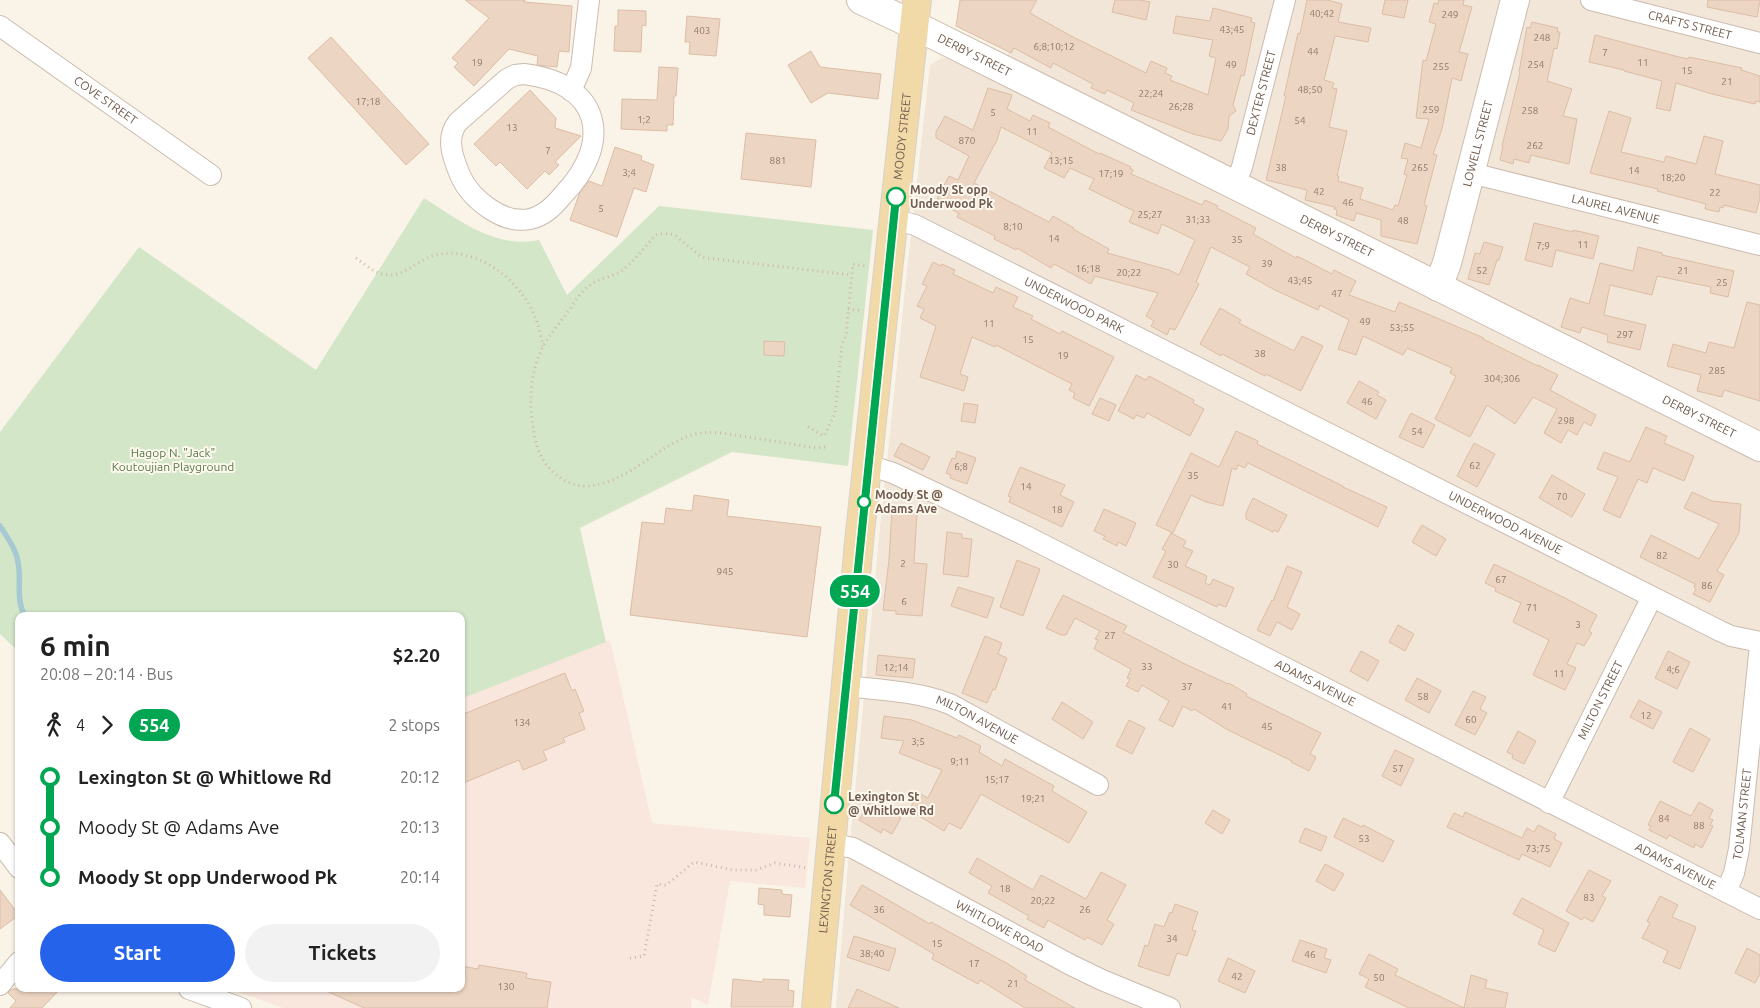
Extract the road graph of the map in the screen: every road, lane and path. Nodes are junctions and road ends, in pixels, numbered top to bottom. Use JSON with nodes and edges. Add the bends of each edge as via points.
{"nodes":[{"id":1,"x":589,"y":0,"type":"edge"},
{"id":2,"x":861,"y":0,"type":"edge"},
{"id":3,"x":1285,"y":0,"type":"edge"},
{"id":4,"x":1515,"y":0,"type":"edge"},
{"id":5,"x":1591,"y":0,"type":"edge"},
{"id":6,"x":916,"y":12,"type":"edge"},
{"id":7,"x":0,"y":26,"type":"edge"},
{"id":8,"x":1760,"y":43,"type":"edge"},
{"id":9,"x":571,"y":91,"type":"junction"},
{"id":10,"x":1470,"y":173,"type":"junction"},
{"id":11,"x":211,"y":175,"type":"dead end"},
{"id":12,"x":1235,"y":185,"type":"junction"},
{"id":13,"x":894,"y":219,"type":"junction"},
{"id":14,"x":1760,"y":245,"type":"edge"},
{"id":15,"x":356,"y":258,"type":"dead end"},
{"id":16,"x":868,"y":266,"type":"dead end"},
{"id":17,"x":852,"y":275,"type":"junction"},
{"id":18,"x":1438,"y":287,"type":"junction"},
{"id":19,"x":543,"y":346,"type":"junction"},
{"id":20,"x":1253,"y":396,"type":"joint"},
{"id":21,"x":808,"y":427,"type":"dead end"},
{"id":22,"x":825,"y":447,"type":"dead end"},
{"id":23,"x":1760,"y":447,"type":"edge"},
{"id":24,"x":868,"y":465,"type":"junction"},
{"id":25,"x":860,"y":542,"type":"joint"},
{"id":26,"x":1652,"y":597,"type":"junction"},
{"id":27,"x":1760,"y":643,"type":"edge"},
{"id":28,"x":845,"y":686,"type":"junction"},
{"id":29,"x":1098,"y":785,"type":"dead end"},
{"id":30,"x":1549,"y":803,"type":"junction"},
{"id":31,"x":0,"y":843,"type":"edge"},
{"id":32,"x":830,"y":843,"type":"junction"},
{"id":33,"x":15,"y":863,"type":"edge"},
{"id":34,"x":793,"y":866,"type":"dead end"},
{"id":35,"x":1726,"y":892,"type":"junction"},
{"id":36,"x":1760,"y":909,"type":"edge"},
{"id":37,"x":630,"y":958,"type":"dead end"},
{"id":38,"x":15,"y":967,"type":"edge"},
{"id":39,"x":0,"y":985,"type":"edge"},
{"id":40,"x":197,"y":992,"type":"edge"},
{"id":41,"x":241,"y":1008,"type":"edge"},
{"id":42,"x":816,"y":1008,"type":"edge"},
{"id":43,"x":1170,"y":1008,"type":"edge"}],
"edges":[{"from":1,"to":9,"type":"street","via":[[580,68]]},
{"from":2,"to":6,"type":"street","name":"DERBY STREET"},
{"from":3,"to":12,"type":"street","name":"DEXTER STREET"},
{"from":4,"to":10,"type":"street","name":"LOWELL STREET"},
{"from":5,"to":8,"type":"street","name":"CRAFTS STREET"},
{"from":6,"to":12,"type":"street","name":"DERBY STREET"},
{"from":6,"to":13,"type":"main road","name":"MOODY STREET"},
{"from":7,"to":11,"type":"street","name":"COVE STREET"},
{"from":9,"to":9,"type":"street","via":[[545,78],[515,75],[506,79],[454,126],[450,142],[459,172],[467,188],[488,208],[509,218],[524,220],[536,217],[552,207],[578,179],[590,156],[594,128],[588,111]]},
{"from":10,"to":14,"type":"street","name":"LAUREL AVENUE"},
{"from":10,"to":18,"type":"street","name":"LOWELL STREET"},
{"from":12,"to":18,"type":"street","name":"DERBY STREET"},
{"from":13,"to":20,"type":"street","name":"UNDERWOOD PARK","via":[[916,225]]},
{"from":13,"to":24,"type":"main road","name":"MOODY STREET"},
{"from":15,"to":19,"type":"path","via":[[373,271],[390,275],[442,254],[468,256],[482,262],[518,288],[534,316]]},
{"from":16,"to":17,"type":"path","via":[[853,264]]},
{"from":17,"to":19,"type":"path","via":[[706,258],[676,236],[660,233],[618,273],[590,285]]},
{"from":17,"to":21,"type":"path","via":[[834,418],[824,436]]},
{"from":18,"to":23,"type":"street","name":"DERBY STREET"},
{"from":19,"to":22,"type":"path","via":[[533,373],[535,439],[540,456],[549,468],[572,484],[586,486],[615,479],[666,447],[707,432]]},
{"from":20,"to":26,"type":"street","name":"UNDERWOOD AVENUE"},
{"from":24,"to":25,"type":"main road","name":"MOODY STREET"},
{"from":24,"to":30,"type":"street","name":"ADAMS AVENUE","via":[[894,473],[1022,534]]},
{"from":25,"to":28,"type":"main road","name":"LEXINGTON STREET"},
{"from":26,"to":27,"type":"street","name":"UNDERWOOD AVENUE","via":[[1731,636]]},
{"from":26,"to":30,"type":"street","name":"MILTON STREET"},
{"from":27,"to":35,"type":"street","name":"TOLMAN STREET","via":[[1739,849]]},
{"from":28,"to":29,"type":"street","name":"MILTON AVENUE","via":[[916,694],[945,702]]},
{"from":28,"to":32,"type":"main road","name":"LEXINGTON STREET"},
{"from":30,"to":35,"type":"street","name":"ADAMS AVENUE"},
{"from":31,"to":33,"type":"street"},
{"from":32,"to":42,"type":"main road","name":"LEXINGTON STREET"},
{"from":32,"to":43,"type":"street","name":"WHITLOWE ROAD","via":[[854,848],[1070,965]]},
{"from":34,"to":37,"type":"path","via":[[775,863],[756,870],[733,870],[694,862],[666,885],[657,884],[644,956]]},
{"from":35,"to":36,"type":"street","name":"ADAMS AVENUE"},
{"from":38,"to":39,"type":"street"},
{"from":40,"to":41,"type":"street"}]}
